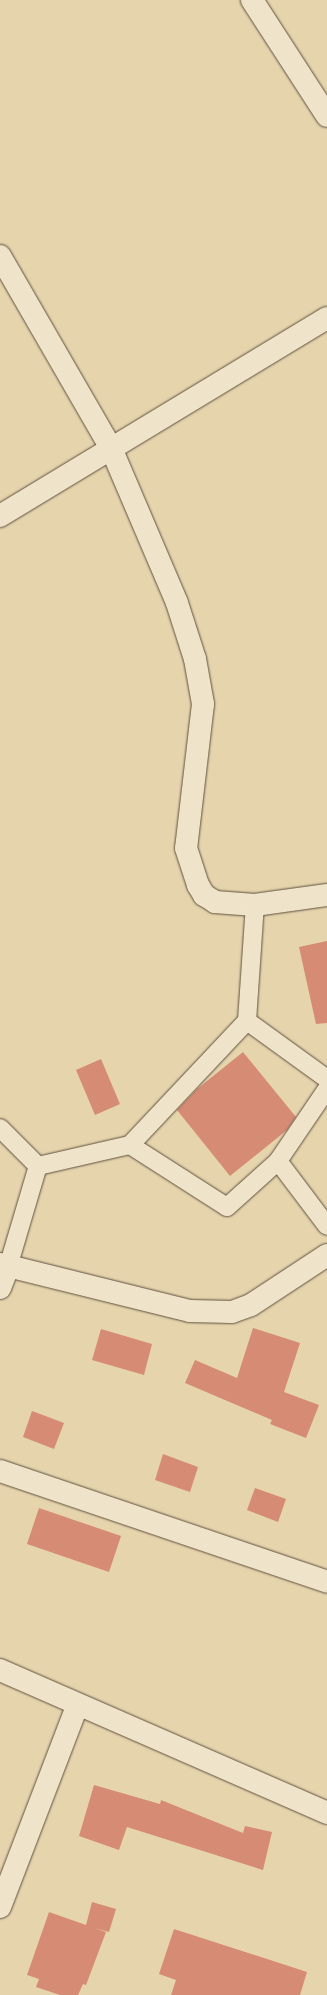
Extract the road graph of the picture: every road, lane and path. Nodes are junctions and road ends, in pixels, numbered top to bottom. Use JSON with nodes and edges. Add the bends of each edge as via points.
{"nodes":[{"id":1,"x":252,"y":0,"type":"edge"},
{"id":2,"x":327,"y":116,"type":"edge"},
{"id":3,"x":0,"y":256,"type":"edge"},
{"id":4,"x":327,"y":318,"type":"edge"},
{"id":5,"x":111,"y":448,"type":"junction"},
{"id":6,"x":0,"y":516,"type":"edge"},
{"id":7,"x":327,"y":895,"type":"edge"},
{"id":8,"x":255,"y":905,"type":"junction"},
{"id":9,"x":247,"y":1021,"type":"junction"},
{"id":10,"x":327,"y":1079,"type":"edge"},
{"id":11,"x":327,"y":1089,"type":"edge"},
{"id":12,"x":0,"y":1128,"type":"edge"},
{"id":13,"x":130,"y":1145,"type":"junction"},
{"id":14,"x":278,"y":1161,"type":"junction"},
{"id":15,"x":38,"y":1166,"type":"junction"},
{"id":16,"x":327,"y":1226,"type":"edge"},
{"id":17,"x":327,"y":1255,"type":"edge"},
{"id":18,"x":4,"y":1265,"type":"edge"},
{"id":19,"x":0,"y":1288,"type":"edge"},
{"id":20,"x":0,"y":1471,"type":"edge"},
{"id":21,"x":327,"y":1582,"type":"edge"},
{"id":22,"x":0,"y":1670,"type":"edge"},
{"id":23,"x":78,"y":1704,"type":"junction"},
{"id":24,"x":327,"y":1813,"type":"edge"},
{"id":25,"x":0,"y":1907,"type":"edge"}],
"edges":[{"from":1,"to":2,"type":"street"},
{"from":3,"to":5,"type":"street"},
{"from":4,"to":5,"type":"street"},
{"from":5,"to":6,"type":"street"},
{"from":5,"to":8,"type":"street","via":[[177,603],[195,659],[203,704],[186,848],[192,868],[204,895],[215,902]]},
{"from":7,"to":8,"type":"street"},
{"from":8,"to":9,"type":"lane"},
{"from":9,"to":10,"type":"lane"},
{"from":9,"to":13,"type":"lane"},
{"from":11,"to":14,"type":"lane"},
{"from":12,"to":15,"type":"lane"},
{"from":13,"to":14,"type":"lane","via":[[226,1207]]},
{"from":13,"to":15,"type":"lane"},
{"from":14,"to":16,"type":"lane"},
{"from":15,"to":18,"type":"lane"},
{"from":17,"to":18,"type":"street","via":[[251,1305],[232,1312],[190,1311]]},
{"from":18,"to":19,"type":"street"},
{"from":20,"to":21,"type":"street"},
{"from":22,"to":23,"type":"street"},
{"from":23,"to":24,"type":"street"},
{"from":23,"to":25,"type":"street"}]}
